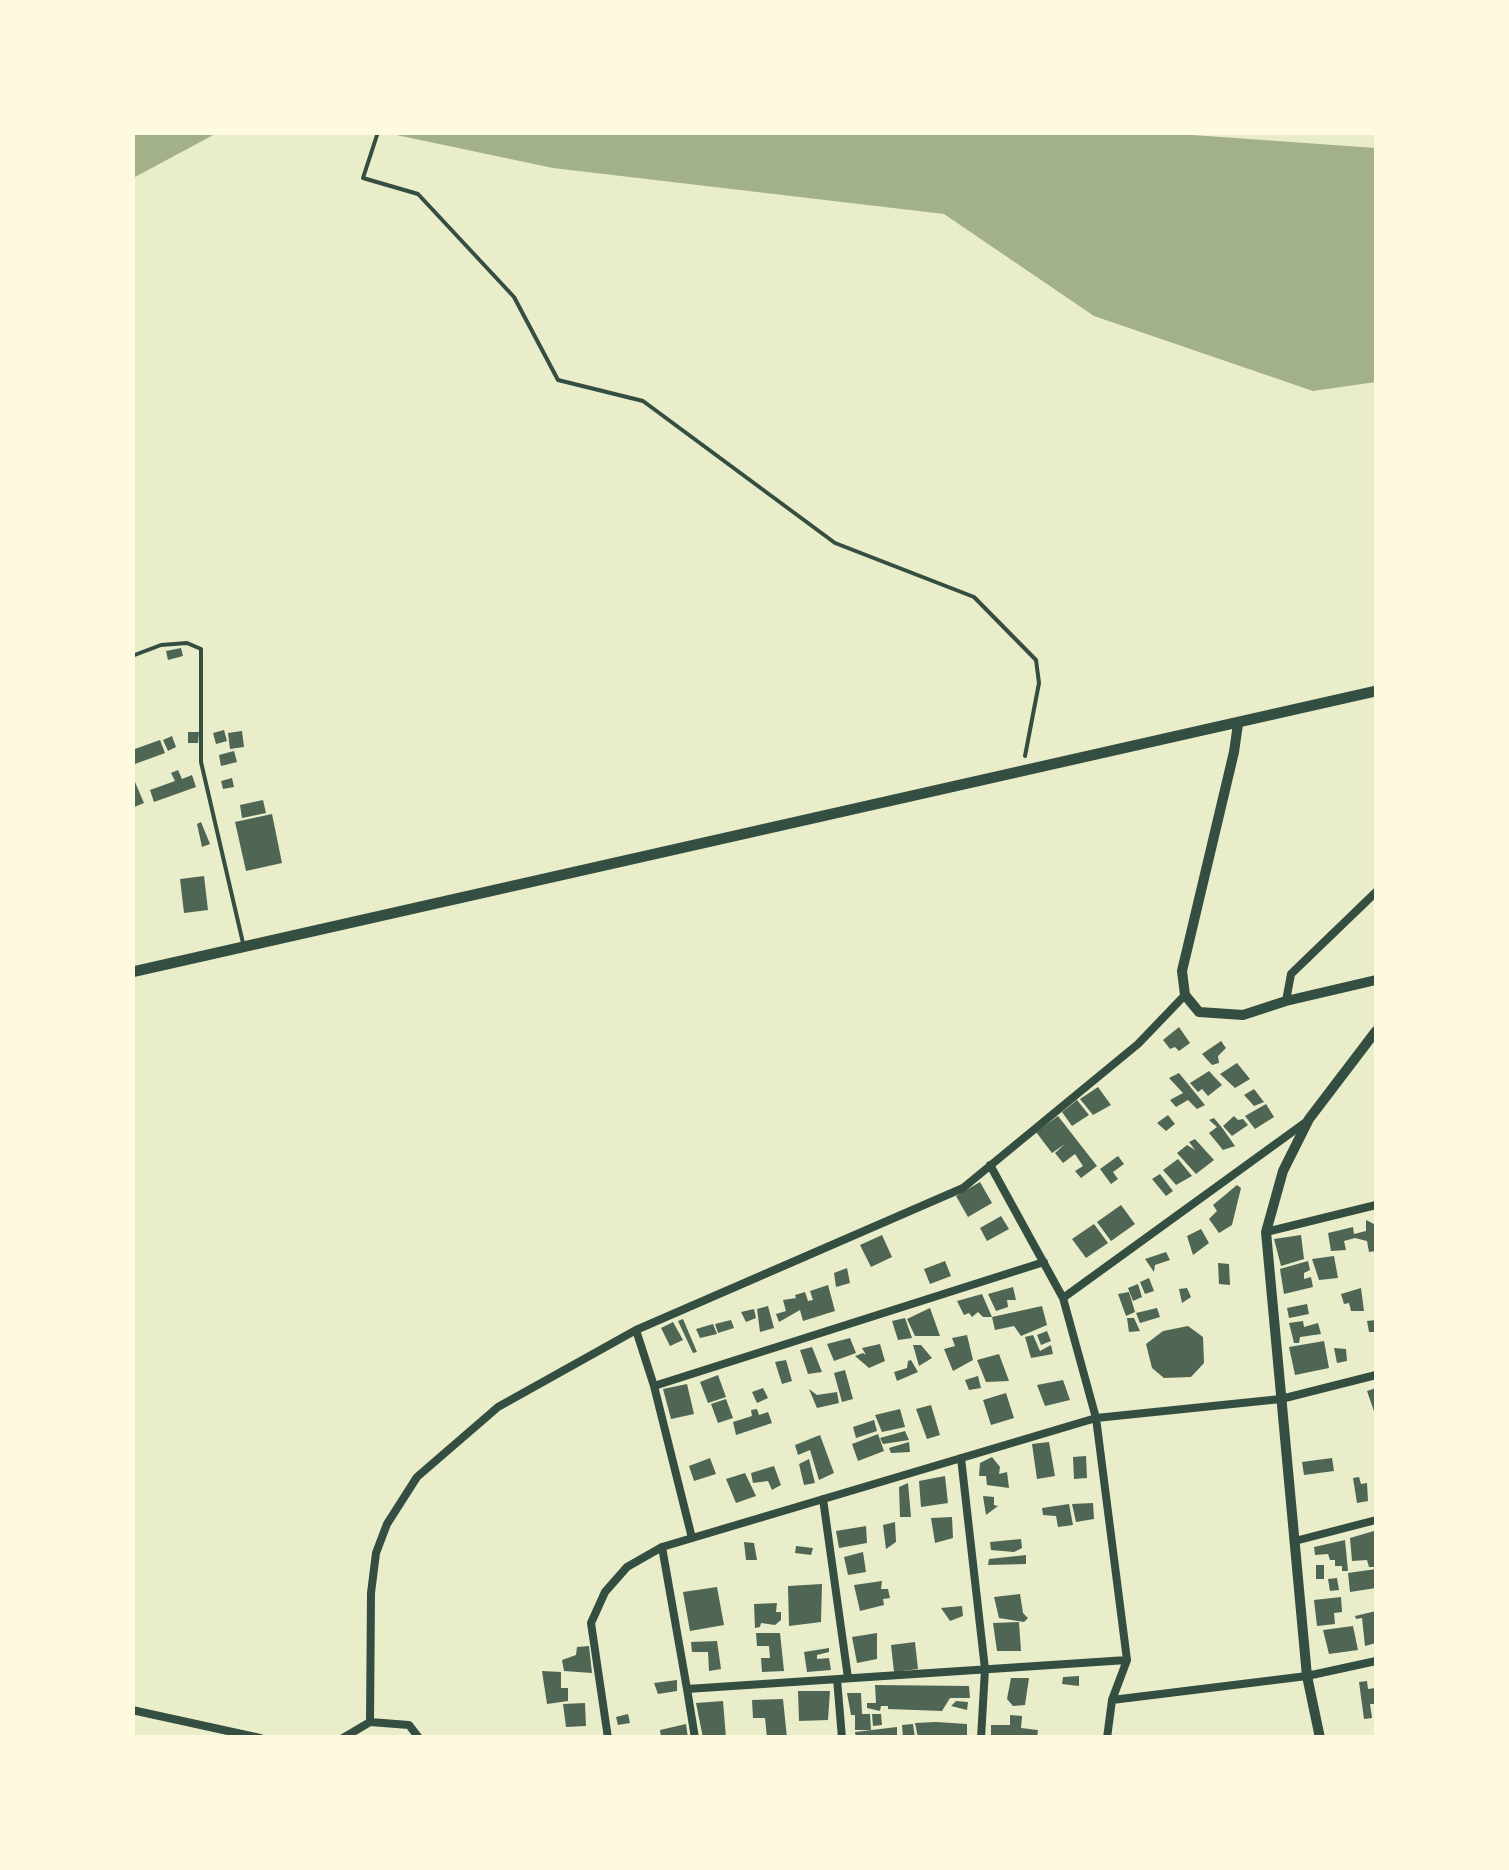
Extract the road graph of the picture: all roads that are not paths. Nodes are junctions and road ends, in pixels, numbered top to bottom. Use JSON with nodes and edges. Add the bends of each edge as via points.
{"nodes":[{"id":1,"x":132,"y":656,"type":"edge"},
{"id":2,"x":1376,"y":691,"type":"edge"},
{"id":3,"x":1238,"y":724,"type":"junction"},
{"id":4,"x":1376,"y":892,"type":"edge"},
{"id":5,"x":244,"y":946,"type":"junction"},
{"id":6,"x":132,"y":972,"type":"edge"},
{"id":7,"x":1376,"y":980,"type":"edge"},
{"id":8,"x":1185,"y":995,"type":"junction"},
{"id":9,"x":1286,"y":1000,"type":"junction"},
{"id":10,"x":1376,"y":1031,"type":"edge"},
{"id":11,"x":1309,"y":1119,"type":"junction"},
{"id":12,"x":990,"y":1165,"type":"junction"},
{"id":13,"x":1376,"y":1204,"type":"edge"},
{"id":14,"x":1266,"y":1232,"type":"junction"},
{"id":15,"x":1044,"y":1262,"type":"junction"},
{"id":16,"x":1063,"y":1298,"type":"junction"},
{"id":17,"x":636,"y":1330,"type":"junction"},
{"id":18,"x":1376,"y":1375,"type":"edge"},
{"id":19,"x":654,"y":1386,"type":"junction"},
{"id":20,"x":1281,"y":1400,"type":"junction"},
{"id":21,"x":1096,"y":1418,"type":"junction"},
{"id":22,"x":961,"y":1458,"type":"junction"},
{"id":23,"x":823,"y":1499,"type":"junction"},
{"id":24,"x":1376,"y":1520,"type":"edge"},
{"id":25,"x":692,"y":1538,"type":"junction"},
{"id":26,"x":1294,"y":1540,"type":"junction"},
{"id":27,"x":662,"y":1546,"type":"junction"},
{"id":28,"x":1127,"y":1660,"type":"junction"},
{"id":29,"x":1376,"y":1661,"type":"edge"},
{"id":30,"x":985,"y":1669,"type":"junction"},
{"id":31,"x":1307,"y":1676,"type":"junction"},
{"id":32,"x":848,"y":1678,"type":"junction"},
{"id":33,"x":837,"y":1679,"type":"junction"},
{"id":34,"x":687,"y":1689,"type":"junction"},
{"id":35,"x":1112,"y":1700,"type":"junction"},
{"id":36,"x":132,"y":1710,"type":"edge"},
{"id":37,"x":370,"y":1722,"type":"junction"},
{"id":38,"x":260,"y":1738,"type":"edge"},
{"id":39,"x":343,"y":1738,"type":"edge"},
{"id":40,"x":420,"y":1738,"type":"edge"},
{"id":41,"x":608,"y":1738,"type":"edge"},
{"id":42,"x":695,"y":1738,"type":"edge"},
{"id":43,"x":842,"y":1738,"type":"edge"},
{"id":44,"x":982,"y":1738,"type":"edge"},
{"id":45,"x":1107,"y":1738,"type":"edge"},
{"id":46,"x":1320,"y":1738,"type":"edge"}],
"edges":[{"from":1,"to":5,"type":"lane","via":[[187,642],[200,649],[201,762]]},
{"from":2,"to":3,"type":"main road"},
{"from":3,"to":5,"type":"main road"},
{"from":3,"to":8,"type":"street","via":[[1182,972]]},
{"from":4,"to":9,"type":"street","via":[[1291,974]]},
{"from":5,"to":6,"type":"main road"},
{"from":7,"to":9,"type":"street"},
{"from":8,"to":9,"type":"street","via":[[1200,1012],[1243,1015]]},
{"from":8,"to":12,"type":"street","via":[[1138,1044]]},
{"from":10,"to":11,"type":"street"},
{"from":11,"to":14,"type":"street","via":[[1282,1170]]},
{"from":11,"to":16,"type":"street"},
{"from":12,"to":15,"type":"street"},
{"from":12,"to":17,"type":"street","via":[[962,1188]]},
{"from":13,"to":14,"type":"street"},
{"from":14,"to":20,"type":"street"},
{"from":15,"to":16,"type":"street"},
{"from":15,"to":19,"type":"street"},
{"from":16,"to":21,"type":"street"},
{"from":17,"to":19,"type":"street"},
{"from":17,"to":37,"type":"street","via":[[498,1408],[417,1478],[376,1553]]},
{"from":18,"to":20,"type":"street"},
{"from":19,"to":25,"type":"street"},
{"from":20,"to":21,"type":"street"},
{"from":20,"to":26,"type":"street"},
{"from":21,"to":22,"type":"street"},
{"from":21,"to":28,"type":"street"},
{"from":22,"to":23,"type":"street"},
{"from":22,"to":30,"type":"street"},
{"from":23,"to":25,"type":"street"},
{"from":23,"to":32,"type":"street"},
{"from":24,"to":26,"type":"street"},
{"from":25,"to":27,"type":"street"},
{"from":26,"to":31,"type":"street"},
{"from":27,"to":34,"type":"street"},
{"from":27,"to":41,"type":"street","via":[[627,1567],[604,1592],[591,1623]]},
{"from":28,"to":30,"type":"street"},
{"from":28,"to":35,"type":"street"},
{"from":29,"to":31,"type":"street"},
{"from":30,"to":32,"type":"street"},
{"from":30,"to":44,"type":"street"},
{"from":31,"to":35,"type":"street"},
{"from":31,"to":46,"type":"street"},
{"from":32,"to":33,"type":"street"},
{"from":33,"to":34,"type":"street"},
{"from":33,"to":43,"type":"street"},
{"from":34,"to":42,"type":"street"},
{"from":35,"to":45,"type":"street"},
{"from":36,"to":38,"type":"street"},
{"from":37,"to":39,"type":"street"},
{"from":37,"to":40,"type":"street","via":[[408,1725]]}]}
